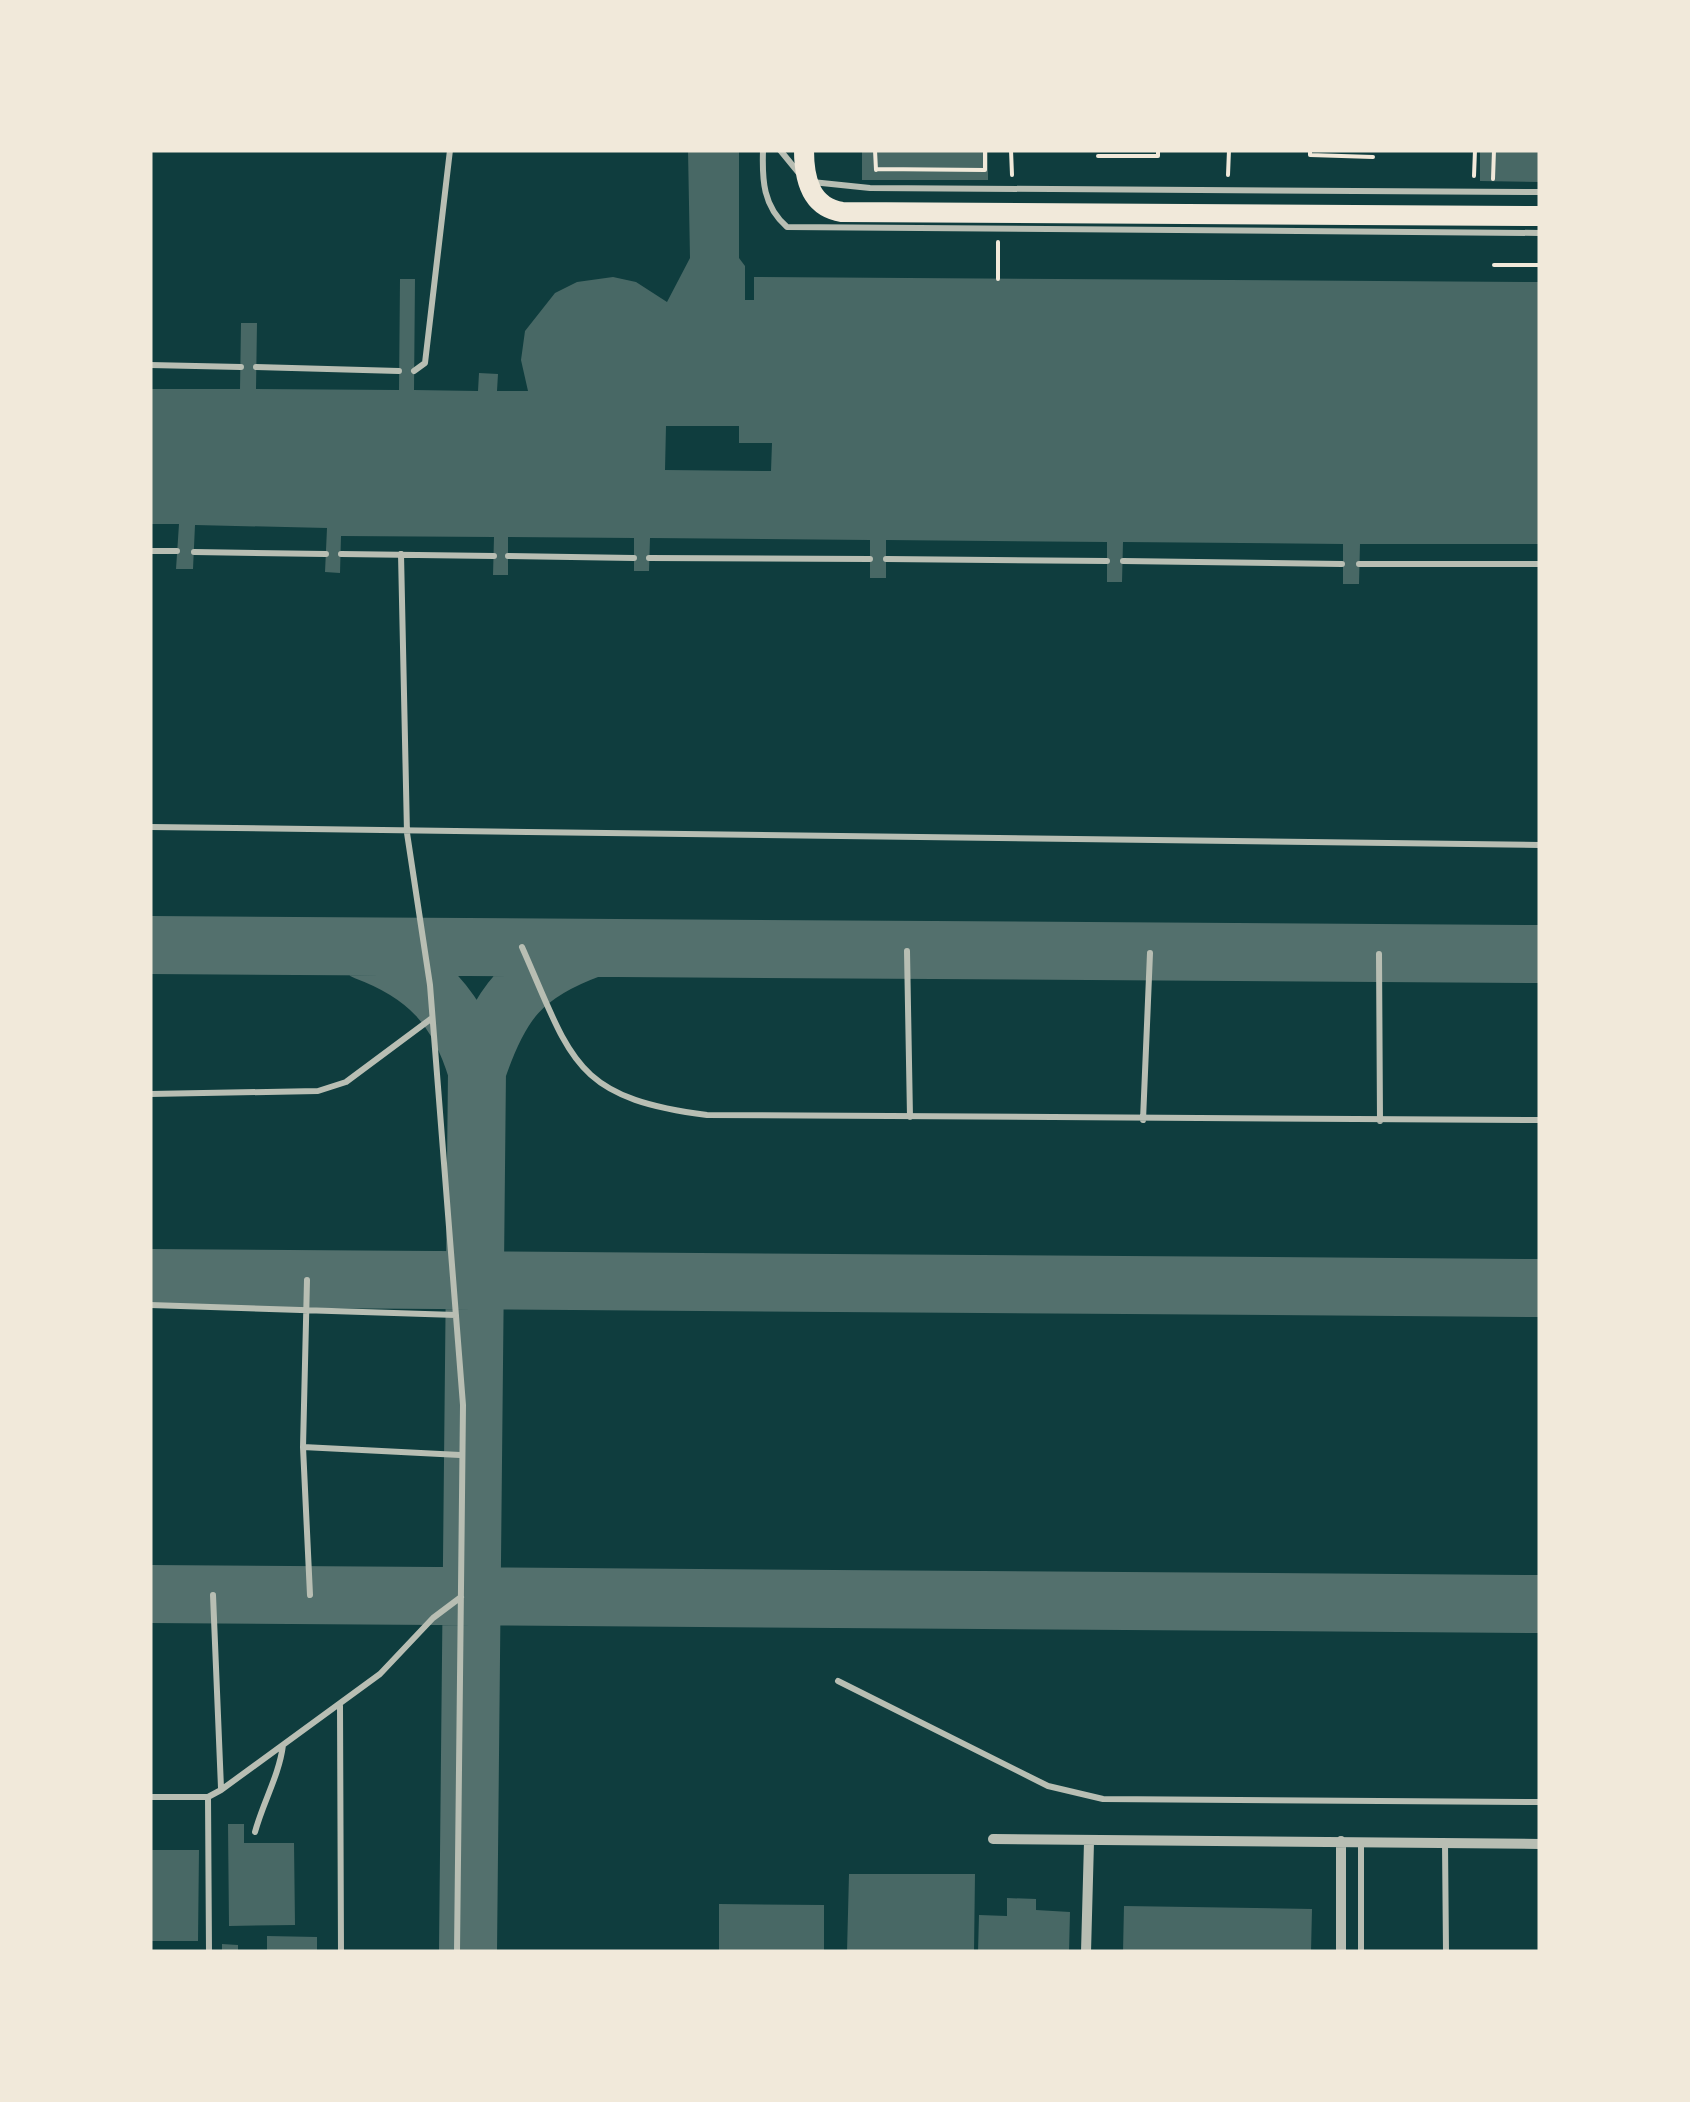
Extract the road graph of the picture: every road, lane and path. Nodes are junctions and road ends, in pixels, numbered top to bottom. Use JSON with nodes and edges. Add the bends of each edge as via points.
{"nodes":[{"id":1,"x":450,"y":150,"type":"edge"},
{"id":2,"x":763,"y":150,"type":"edge"},
{"id":3,"x":780,"y":150,"type":"edge"},
{"id":4,"x":804,"y":150,"type":"edge"},
{"id":5,"x":875,"y":150,"type":"edge"},
{"id":6,"x":985,"y":150,"type":"edge"},
{"id":7,"x":1011,"y":150,"type":"edge"},
{"id":8,"x":1158,"y":150,"type":"edge"},
{"id":9,"x":1229,"y":150,"type":"edge"},
{"id":10,"x":1310,"y":150,"type":"edge"},
{"id":11,"x":1475,"y":150,"type":"edge"},
{"id":12,"x":1494,"y":150,"type":"edge"},
{"id":13,"x":1098,"y":156,"type":"dead end"},
{"id":14,"x":1372,"y":157,"type":"dead end"},
{"id":15,"x":1474,"y":164,"type":"dead end"},
{"id":16,"x":1012,"y":165,"type":"dead end"},
{"id":17,"x":1493,"y":179,"type":"dead end"},
{"id":18,"x":1227,"y":189,"type":"junction"},
{"id":19,"x":1540,"y":192,"type":"edge"},
{"id":20,"x":1011,"y":214,"type":"junction"},
{"id":21,"x":1540,"y":216,"type":"edge"},
{"id":22,"x":1540,"y":233,"type":"edge"},
{"id":23,"x":1494,"y":265,"type":"dead end"},
{"id":24,"x":1540,"y":265,"type":"edge"},
{"id":25,"x":998,"y":280,"type":"dead end"},
{"id":26,"x":150,"y":366,"type":"edge"},
{"id":27,"x":240,"y":367,"type":"dead end"},
{"id":28,"x":256,"y":367,"type":"dead end"},
{"id":29,"x":399,"y":371,"type":"dead end"},
{"id":30,"x":414,"y":371,"type":"dead end"},
{"id":31,"x":150,"y":551,"type":"edge"},
{"id":32,"x":177,"y":551,"type":"dead end"},
{"id":33,"x":194,"y":552,"type":"dead end"},
{"id":34,"x":326,"y":554,"type":"dead end"},
{"id":35,"x":340,"y":554,"type":"dead end"},
{"id":36,"x":401,"y":554,"type":"junction"},
{"id":37,"x":494,"y":556,"type":"dead end"},
{"id":38,"x":508,"y":556,"type":"dead end"},
{"id":39,"x":634,"y":558,"type":"dead end"},
{"id":40,"x":649,"y":558,"type":"dead end"},
{"id":41,"x":870,"y":559,"type":"dead end"},
{"id":42,"x":886,"y":559,"type":"dead end"},
{"id":43,"x":1107,"y":562,"type":"dead end"},
{"id":44,"x":1122,"y":562,"type":"dead end"},
{"id":45,"x":1342,"y":564,"type":"dead end"},
{"id":46,"x":1360,"y":564,"type":"dead end"},
{"id":47,"x":1540,"y":564,"type":"edge"},
{"id":48,"x":150,"y":827,"type":"edge"},
{"id":49,"x":406,"y":834,"type":"junction"},
{"id":50,"x":1540,"y":845,"type":"edge"},
{"id":51,"x":522,"y":946,"type":"dead end"},
{"id":52,"x":907,"y":951,"type":"dead end"},
{"id":53,"x":1150,"y":953,"type":"dead end"},
{"id":54,"x":1379,"y":954,"type":"dead end"},
{"id":55,"x":433,"y":1018,"type":"junction"},
{"id":56,"x":150,"y":1094,"type":"edge"},
{"id":57,"x":910,"y":1117,"type":"junction"},
{"id":58,"x":1143,"y":1120,"type":"junction"},
{"id":59,"x":1540,"y":1120,"type":"edge"},
{"id":60,"x":1380,"y":1121,"type":"junction"},
{"id":61,"x":306,"y":1280,"type":"dead end"},
{"id":62,"x":150,"y":1305,"type":"edge"},
{"id":63,"x":304,"y":1308,"type":"junction"},
{"id":64,"x":456,"y":1314,"type":"junction"},
{"id":65,"x":304,"y":1447,"type":"junction"},
{"id":66,"x":460,"y":1454,"type":"junction"},
{"id":67,"x":212,"y":1595,"type":"dead end"},
{"id":68,"x":310,"y":1596,"type":"dead end"},
{"id":69,"x":461,"y":1597,"type":"junction"},
{"id":70,"x":838,"y":1682,"type":"dead end"},
{"id":71,"x":340,"y":1704,"type":"junction"},
{"id":72,"x":283,"y":1745,"type":"junction"},
{"id":73,"x":220,"y":1790,"type":"junction"},
{"id":74,"x":208,"y":1797,"type":"junction"},
{"id":75,"x":150,"y":1798,"type":"edge"},
{"id":76,"x":1540,"y":1802,"type":"edge"},
{"id":77,"x":255,"y":1832,"type":"dead end"},
{"id":78,"x":994,"y":1839,"type":"dead end"},
{"id":79,"x":1089,"y":1842,"type":"junction"},
{"id":80,"x":1342,"y":1842,"type":"junction"},
{"id":81,"x":1361,"y":1842,"type":"junction"},
{"id":82,"x":1445,"y":1842,"type":"junction"},
{"id":83,"x":1540,"y":1844,"type":"edge"},
{"id":84,"x":209,"y":1952,"type":"edge"},
{"id":85,"x":341,"y":1952,"type":"edge"},
{"id":86,"x":456,"y":1952,"type":"edge"},
{"id":87,"x":1086,"y":1952,"type":"edge"},
{"id":88,"x":1341,"y":1952,"type":"edge"},
{"id":89,"x":1361,"y":1952,"type":"edge"},
{"id":90,"x":1446,"y":1952,"type":"edge"}],
"edges":[{"from":1,"to":30,"type":"lane","via":[[425,363]]},
{"from":2,"to":22,"type":"lane","via":[[765,196],[786,227]]},
{"from":3,"to":18,"type":"lane","via":[[803,177],[828,186]]},
{"from":4,"to":20,"type":"highway","via":[[807,184],[831,210]]},
{"from":5,"to":6,"type":"path","via":[[876,170],[985,170]]},
{"from":7,"to":16,"type":"path"},
{"from":8,"to":13,"type":"path","via":[[1158,156]]},
{"from":9,"to":18,"type":"path"},
{"from":10,"to":14,"type":"path"},
{"from":11,"to":15,"type":"path"},
{"from":12,"to":17,"type":"path"},
{"from":18,"to":19,"type":"lane"},
{"from":20,"to":21,"type":"highway"},
{"from":20,"to":25,"type":"path","via":[[1010,242],[998,242]]},
{"from":23,"to":24,"type":"path"},
{"from":26,"to":27,"type":"lane"},
{"from":28,"to":29,"type":"lane"},
{"from":31,"to":32,"type":"lane"},
{"from":33,"to":34,"type":"lane"},
{"from":35,"to":36,"type":"lane"},
{"from":36,"to":37,"type":"lane"},
{"from":36,"to":49,"type":"lane"},
{"from":38,"to":39,"type":"lane"},
{"from":40,"to":41,"type":"lane"},
{"from":42,"to":43,"type":"lane"},
{"from":44,"to":45,"type":"lane"},
{"from":46,"to":47,"type":"lane"},
{"from":48,"to":49,"type":"lane"},
{"from":49,"to":50,"type":"lane"},
{"from":49,"to":55,"type":"lane"},
{"from":51,"to":57,"type":"lane","via":[[569,1052],[609,1092],[628,1101],[706,1115]]},
{"from":52,"to":57,"type":"lane"},
{"from":53,"to":58,"type":"lane"},
{"from":54,"to":60,"type":"lane"},
{"from":55,"to":56,"type":"lane","via":[[346,1082],[318,1091]]},
{"from":55,"to":64,"type":"lane"},
{"from":57,"to":58,"type":"lane"},
{"from":58,"to":60,"type":"lane"},
{"from":59,"to":60,"type":"lane"},
{"from":61,"to":63,"type":"lane"},
{"from":62,"to":63,"type":"lane"},
{"from":63,"to":64,"type":"lane"},
{"from":63,"to":65,"type":"lane"},
{"from":64,"to":66,"type":"lane"},
{"from":65,"to":66,"type":"lane"},
{"from":65,"to":68,"type":"lane"},
{"from":66,"to":69,"type":"lane"},
{"from":67,"to":73,"type":"lane"},
{"from":69,"to":71,"type":"lane"},
{"from":69,"to":86,"type":"lane"},
{"from":70,"to":76,"type":"lane","via":[[1048,1786],[1103,1799]]},
{"from":71,"to":72,"type":"lane"},
{"from":71,"to":85,"type":"lane"},
{"from":72,"to":73,"type":"lane"},
{"from":72,"to":77,"type":"lane"},
{"from":73,"to":74,"type":"lane"},
{"from":74,"to":75,"type":"lane"},
{"from":74,"to":84,"type":"lane"},
{"from":78,"to":79,"type":"street"},
{"from":79,"to":80,"type":"street"},
{"from":79,"to":87,"type":"street"},
{"from":80,"to":81,"type":"street"},
{"from":80,"to":88,"type":"street"},
{"from":81,"to":82,"type":"street"},
{"from":81,"to":89,"type":"lane"},
{"from":82,"to":83,"type":"street"},
{"from":82,"to":90,"type":"lane"}]}
